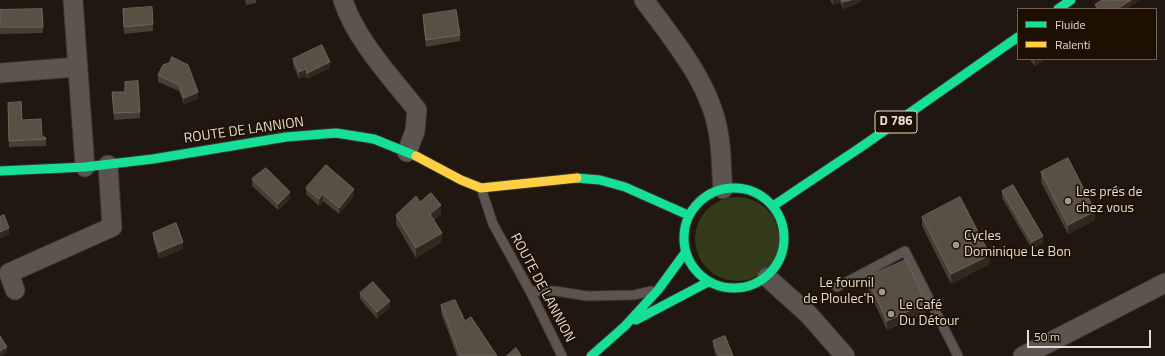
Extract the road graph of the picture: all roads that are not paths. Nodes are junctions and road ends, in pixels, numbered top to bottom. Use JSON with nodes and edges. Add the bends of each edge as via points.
{"nodes":[{"id":1,"x":73,"y":0,"type":"edge"},
{"id":2,"x":343,"y":0,"type":"edge"},
{"id":3,"x":644,"y":0,"type":"edge"},
{"id":4,"x":1071,"y":0,"type":"edge"},
{"id":5,"x":1059,"y":8,"type":"edge"},
{"id":6,"x":1017,"y":38,"type":"edge"},
{"id":7,"x":78,"y":67,"type":"junction"},
{"id":8,"x":0,"y":73,"type":"edge"},
{"id":9,"x":407,"y":152,"type":"junction"},
{"id":10,"x":108,"y":165,"type":"junction"},
{"id":11,"x":85,"y":167,"type":"junction"},
{"id":12,"x":0,"y":171,"type":"edge"},
{"id":13,"x":481,"y":188,"type":"junction"},
{"id":14,"x":723,"y":189,"type":"junction"},
{"id":15,"x":773,"y":206,"type":"junction"},
{"id":16,"x":688,"y":215,"type":"junction"},
{"id":17,"x":685,"y":253,"type":"junction"},
{"id":18,"x":767,"y":277,"type":"junction"},
{"id":19,"x":708,"y":282,"type":"junction"},
{"id":20,"x":1165,"y":283,"type":"edge"},
{"id":21,"x":837,"y":288,"type":"dead end"},
{"id":22,"x":15,"y":290,"type":"dead end"},
{"id":23,"x":658,"y":290,"type":"junction"},
{"id":24,"x":530,"y":291,"type":"junction"},
{"id":25,"x":625,"y":326,"type":"junction"},
{"id":26,"x":562,"y":356,"type":"edge"},
{"id":27,"x":591,"y":356,"type":"edge"},
{"id":28,"x":845,"y":356,"type":"edge"},
{"id":29,"x":958,"y":356,"type":"edge"},
{"id":30,"x":1023,"y":356,"type":"edge"}],
"edges":[{"from":1,"to":7,"type":"street"},
{"from":2,"to":9,"type":"street","via":[[360,36],[417,110],[415,131]]},
{"from":3,"to":14,"type":"street","via":[[688,60],[711,104],[718,131]]},
{"from":4,"to":5,"type":"main road"},
{"from":6,"to":15,"type":"main road","number":"D 786"},
{"from":7,"to":8,"type":"street"},
{"from":7,"to":11,"type":"street"},
{"from":9,"to":10,"type":"main road","name":"ROUTE DE LANNION","via":[[374,139],[336,133],[286,137]]},
{"from":9,"to":13,"type":"main road","name":"ROUTE DE LANNION"},
{"from":10,"to":11,"type":"main road","name":"ROUTE DE LANNION"},
{"from":10,"to":22,"type":"street","via":[[112,227],[9,273]]},
{"from":11,"to":12,"type":"main road","name":"ROUTE DE LANNION"},
{"from":13,"to":16,"type":"main road","name":"ROUTE DE LANNION","via":[[571,178],[600,180],[625,187]]},
{"from":13,"to":24,"type":"lane","name":"ROUTE DE LANNION","via":[[492,224]]},
{"from":14,"to":15,"type":"main road","via":[[741,188],[759,194]]},
{"from":14,"to":16,"type":"main road","via":[[709,194],[697,203]]},
{"from":15,"to":18,"type":"main road","via":[[783,223],[785,243],[779,262]]},
{"from":16,"to":17,"type":"main road","via":[[683,234]]},
{"from":17,"to":19,"type":"main road","via":[[694,270]]},
{"from":17,"to":23,"type":"main road"},
{"from":18,"to":19,"type":"main road","via":[[753,285],[738,289],[723,288]]},
{"from":18,"to":28,"type":"street","via":[[809,315]]},
{"from":19,"to":25,"type":"main road"},
{"from":20,"to":30,"type":"street"},
{"from":21,"to":29,"type":"lane","via":[[905,251]]},
{"from":23,"to":24,"type":"lane","via":[[634,296],[587,296],[555,291]]},
{"from":23,"to":25,"type":"main road"},
{"from":24,"to":26,"type":"lane","name":"ROUTE DE LANNION"},
{"from":25,"to":27,"type":"main road"}]}
